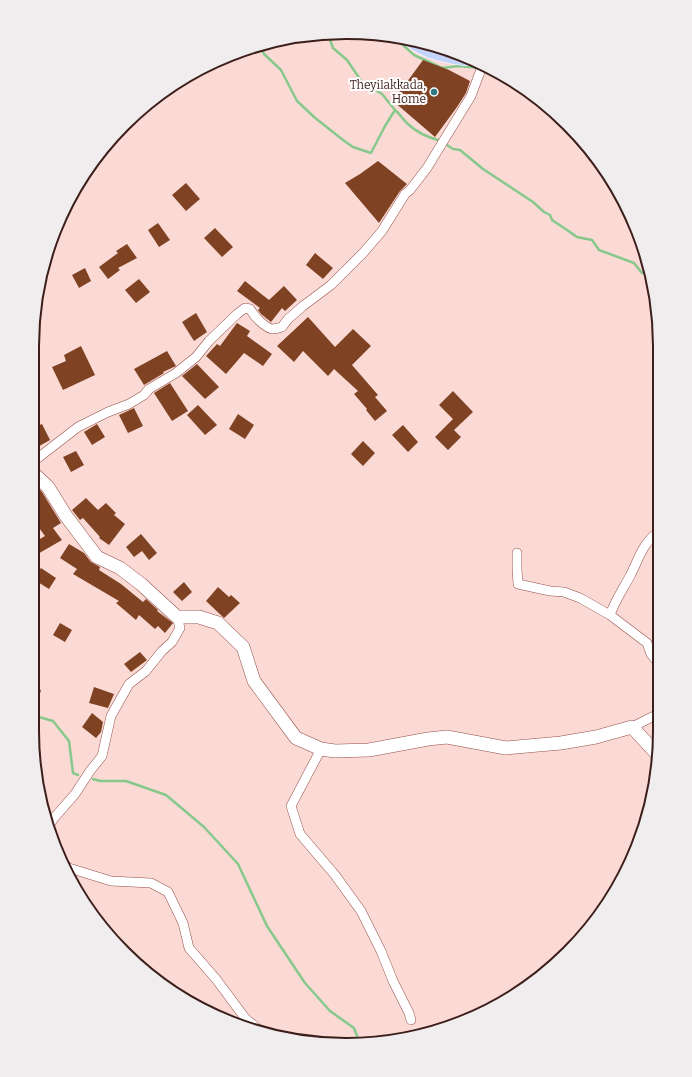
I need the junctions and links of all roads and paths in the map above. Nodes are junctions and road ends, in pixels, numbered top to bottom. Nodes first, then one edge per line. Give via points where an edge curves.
1 (480, 70) edge
2 (39, 457) edge
3 (39, 479) edge
4 (653, 536) edge
5 (517, 553) dead end
6 (610, 615) junction
7 (177, 617) junction
8 (653, 657) edge
9 (653, 716) edge
10 (632, 727) junction
11 (321, 749) junction
12 (652, 749) edge
13 (52, 821) edge
14 (72, 869) edge
15 (411, 1020) dead end
16 (251, 1023) edge

1 - 2 street via 470,96 427,168 405,194 376,239 331,285 303,306 282,327 272,329 245,308 209,341 196,357 176,372 129,404 78,427
3 - 7 main road via 97,558 120,568
4 - 6 street via 643,548 614,602
5 - 6 street via 518,584 564,592
6 - 8 street via 647,643
7 - 11 main road via 199,617 218,623 243,647 254,681 296,738
7 - 13 street via 180,628 172,642 146,672 129,684 111,716 102,756
9 - 10 street
10 - 11 main road via 562,743 506,748 447,737 369,750
10 - 12 main road
11 - 15 street via 291,806 295,820 300,834 361,911
14 - 16 street via 111,881 150,883 168,892 183,923 189,948

